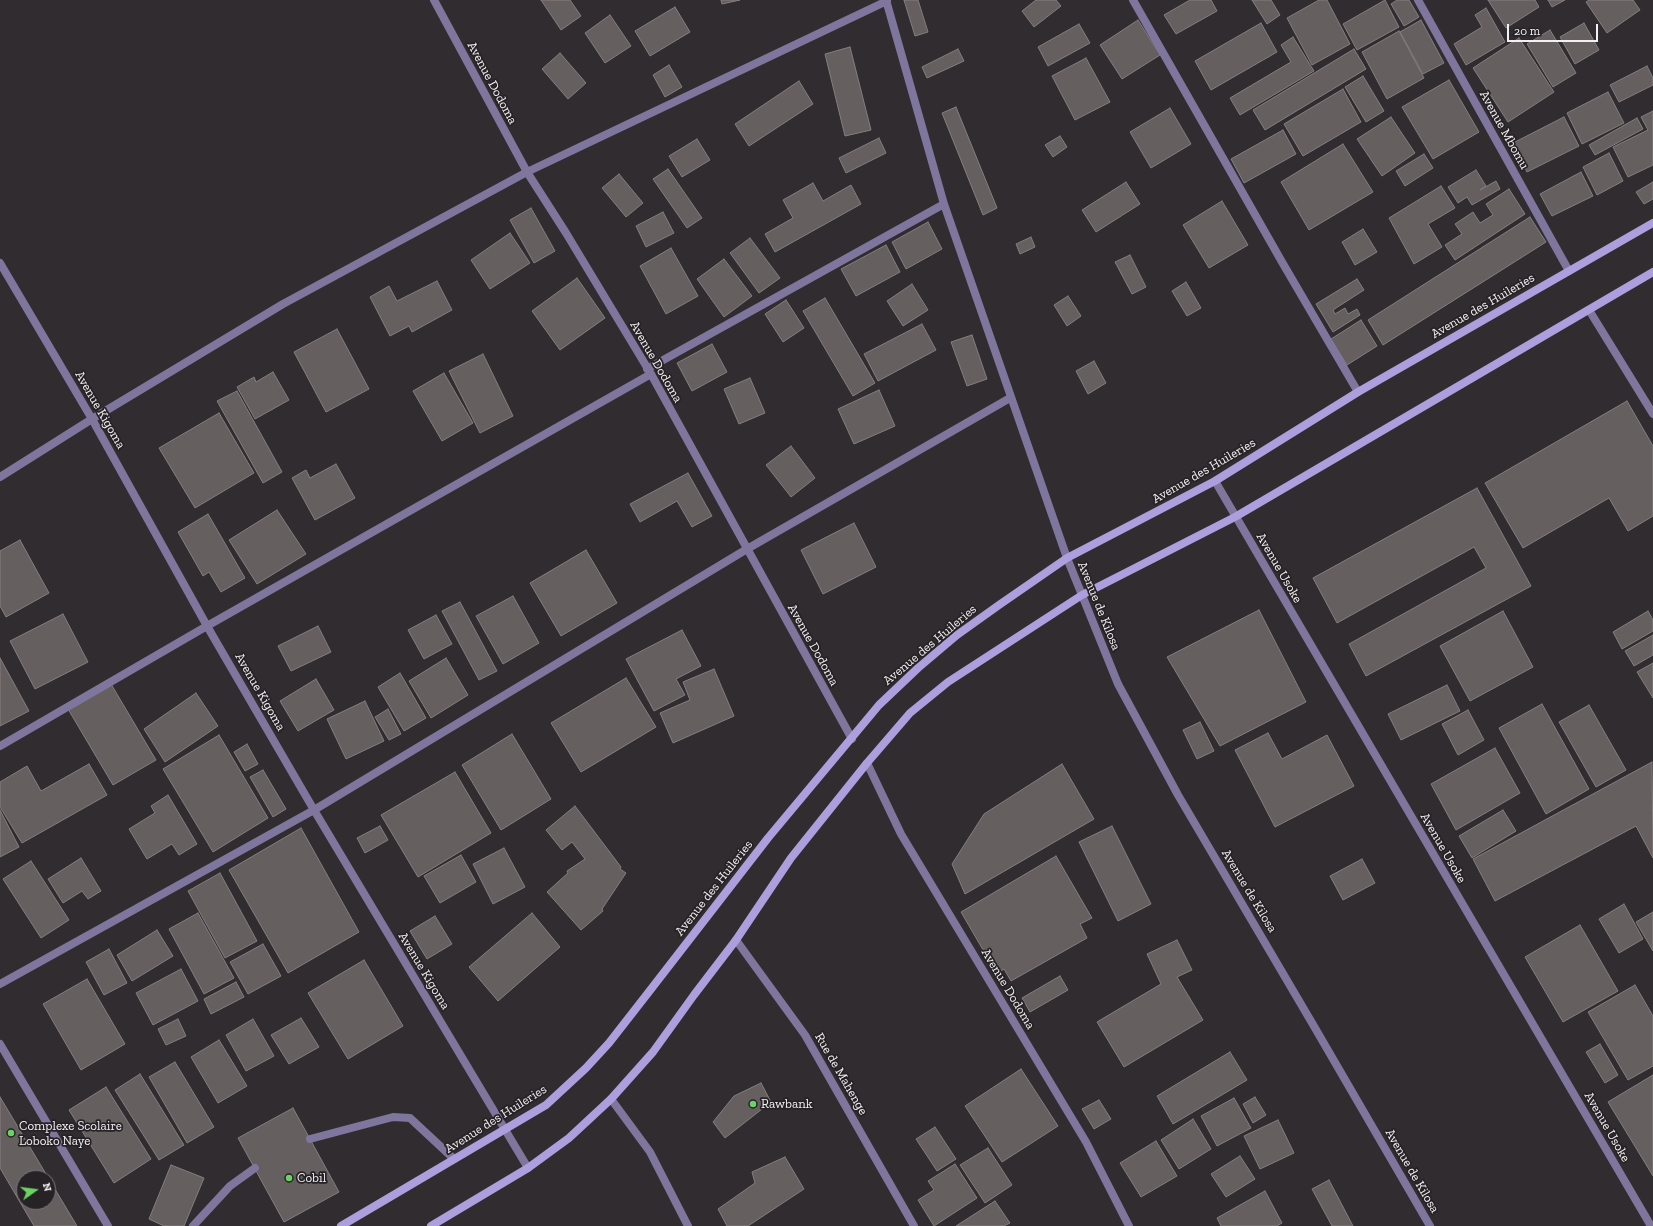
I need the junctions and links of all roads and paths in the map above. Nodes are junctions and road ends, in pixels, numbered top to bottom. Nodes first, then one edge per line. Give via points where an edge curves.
1 (434, 0) edge
2 (1133, 0) edge
3 (1418, 0) edge
4 (886, 1) edge
5 (527, 172) junction
6 (944, 204) junction
7 (1653, 223) edge
8 (0, 263) edge
9 (1569, 271) junction
10 (1653, 272) edge
11 (1589, 310) junction
12 (649, 372) junction
13 (1358, 392) junction
14 (1010, 398) junction
15 (1653, 414) edge
16 (92, 419) junction
17 (0, 477) edge
18 (1215, 481) junction
19 (1235, 517) junction
20 (747, 549) junction
21 (1067, 558) junction
22 (1082, 595) junction
23 (207, 626) junction
24 (852, 739) junction
25 (0, 746) edge
26 (867, 763) junction
27 (314, 810) junction
28 (736, 940) junction
29 (0, 984) edge
30 (0, 1044) edge
31 (611, 1100) junction
32 (505, 1129) junction
33 (310, 1139) dead end
34 (454, 1160) junction
35 (255, 1168) dead end
36 (528, 1168) junction
37 (1650, 1222) edge
38 (108, 1226) edge
39 (193, 1226) edge
40 (341, 1226) edge
41 (431, 1226) edge
42 (688, 1226) edge
43 (914, 1226) edge
44 (1129, 1226) edge
45 (1430, 1226) edge

1 - 5 street, Avenue Dodoma
2 - 13 street
3 - 9 street, Avenue Mbomu
4 - 5 street
4 - 6 street, Avenue de Kilosa
5 - 12 street, Avenue Dodoma
5 - 16 street via 283,304
6 - 12 street
6 - 14 street, Avenue de Kilosa
7 - 9 main road, Avenue des Huileries
8 - 16 street, Avenue Kigoma
9 - 13 main road, Avenue des Huileries
10 - 11 main road
11 - 15 street
11 - 19 main road
12 - 20 street, Avenue Dodoma
12 - 23 street
13 - 18 main road, Avenue des Huileries
14 - 20 street
14 - 21 street, Avenue de Kilosa
16 - 17 street
16 - 23 street, Avenue Kigoma
18 - 19 street, Avenue Usoke
18 - 21 main road, Avenue des Huileries
19 - 22 main road
19 - 37 street, Avenue Usoke
20 - 24 street, Avenue Dodoma
20 - 27 street
21 - 22 street, Avenue de Kilosa
21 - 24 main road, Avenue des Huileries via 957,635 879,705
22 - 26 main road via 948,682 910,714
22 - 45 street, Avenue de Kilosa via 1118,684 1178,795
23 - 25 street
23 - 27 street, Avenue Kigoma
24 - 32 main road, Avenue des Huileries via 768,838 609,1043 546,1104
26 - 28 main road via 791,858
26 - 44 street, Avenue Dodoma via 901,834 1086,1142
27 - 29 street
27 - 32 street, Avenue Kigoma
28 - 31 main road via 653,1052
28 - 43 street, Rue de Mahenge via 805,1035
30 - 38 street
31 - 36 main road via 569,1138
31 - 42 street via 650,1152
32 - 34 main road, Avenue des Huileries
32 - 36 street, Avenue Kigoma
33 - 34 street via 393,1117 410,1118
34 - 40 main road, Avenue des Huileries
35 - 39 street via 230,1186
36 - 41 main road

